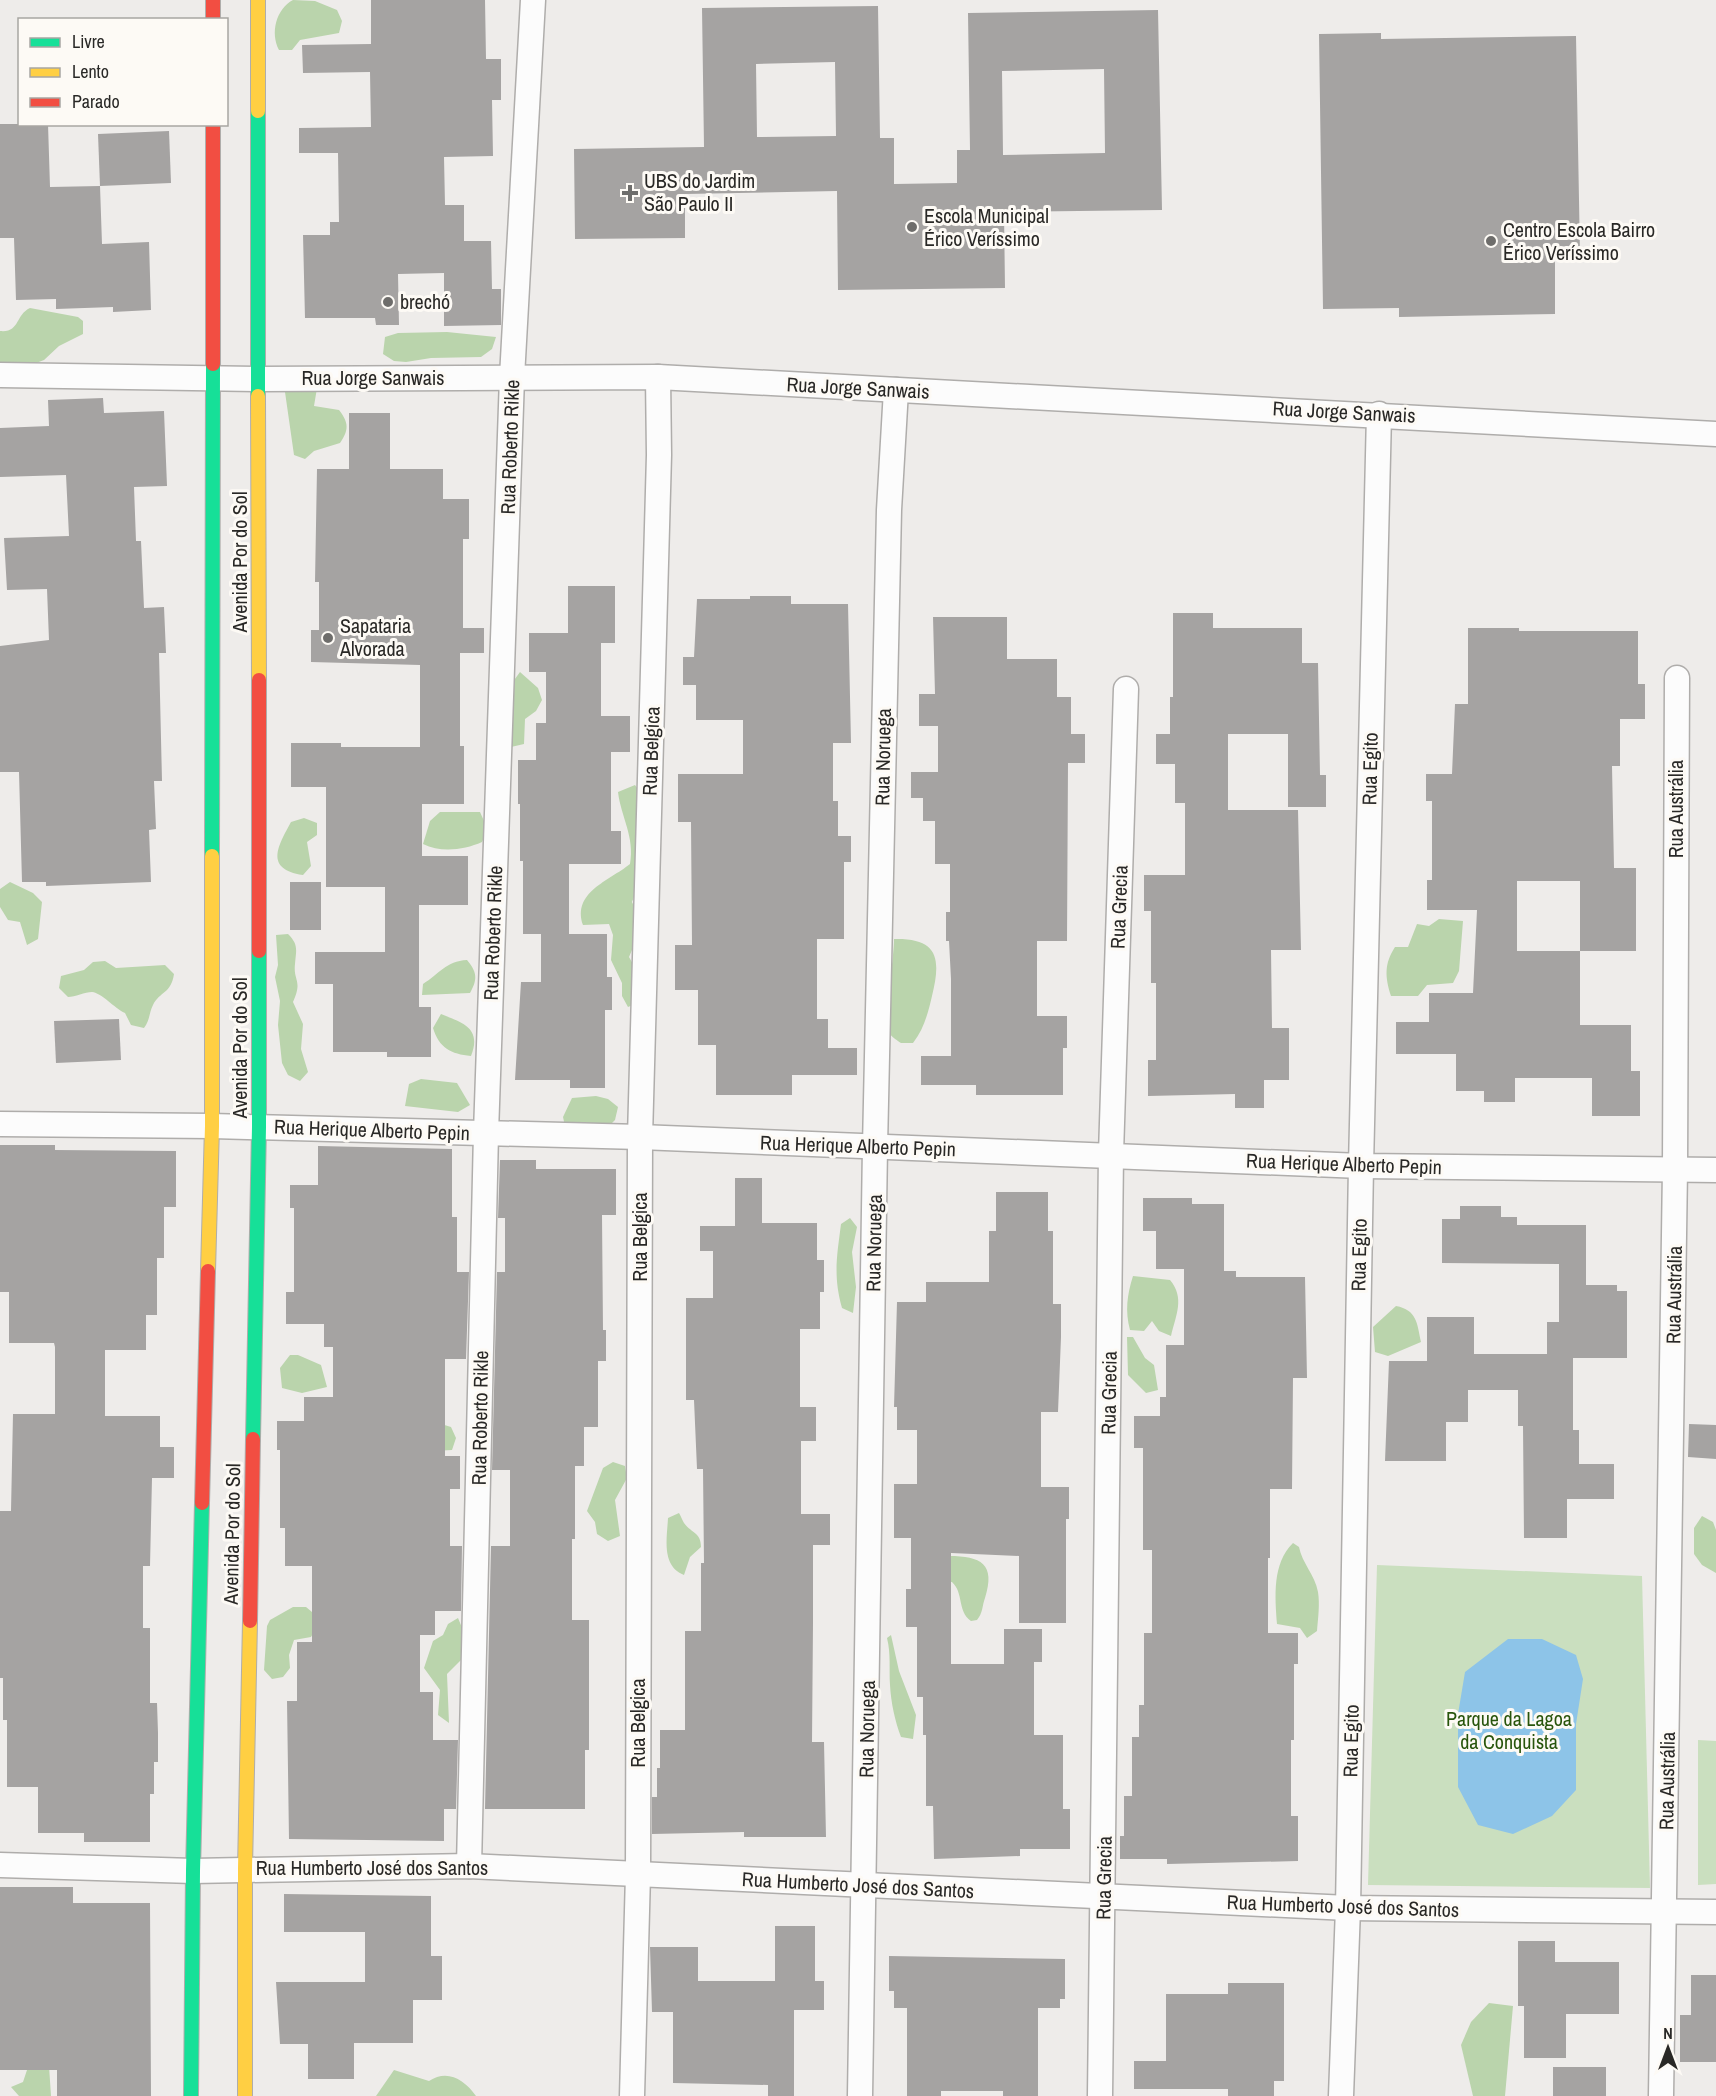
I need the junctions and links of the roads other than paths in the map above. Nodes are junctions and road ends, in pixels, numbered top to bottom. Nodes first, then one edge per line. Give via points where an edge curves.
1 (213, 0) edge
2 (258, 0) edge
3 (533, 0) edge
4 (213, 18) edge
5 (213, 126) edge
6 (0, 375) edge
7 (214, 376) junction
8 (512, 377) junction
9 (658, 377) junction
10 (260, 379) junction
11 (896, 390) junction
12 (1378, 414) junction
13 (1716, 434) edge
14 (1677, 678) dead end
15 (1126, 689) dead end
16 (0, 1124) edge
17 (212, 1126) junction
18 (259, 1127) junction
19 (486, 1133) junction
20 (640, 1137) junction
21 (875, 1147) junction
22 (1111, 1154) junction
23 (1361, 1166) junction
24 (1675, 1169) junction
25 (1716, 1170) edge
26 (0, 1865) edge
27 (469, 1866) junction
28 (245, 1869) junction
29 (193, 1871) junction
30 (638, 1874) junction
31 (865, 1886) junction
32 (1104, 1897) junction
33 (1348, 1908) junction
34 (1716, 1912) edge
35 (1666, 1913) junction
36 (191, 2096) edge
37 (244, 2096) edge
38 (632, 2096) edge
39 (860, 2096) edge
40 (1100, 2096) edge
41 (1341, 2096) edge
42 (1661, 2096) edge

1 - 4 street
2 - 10 street, Avenida Por do Sol
3 - 8 street, Rua Roberto Rikle
5 - 7 street, Avenida Por do Sol
6 - 7 street, Rua Jorge Sanwais
7 - 10 street, Rua Jorge Sanwais
7 - 17 street, Avenida Por do Sol
8 - 9 street, Rua Jorge Sanwais
8 - 10 street, Rua Jorge Sanwais
8 - 19 street, Rua Roberto Rikle
9 - 11 street, Rua Jorge Sanwais
9 - 20 street, Rua Belgica
10 - 18 street, Avenida Por do Sol
11 - 12 street, Rua Jorge Sanwais
11 - 21 street, Rua Noruega via 889,510
12 - 13 street, Rua Jorge Sanwais
12 - 23 street, Rua Egito
14 - 24 street, Rua Austrália
15 - 22 street, Rua Grecia
16 - 17 street, Rua Herique Alberto Pepin
17 - 18 street, Rua Herique Alberto Pepin
17 - 29 street, Avenida Por do Sol
18 - 19 street, Rua Herique Alberto Pepin
18 - 28 street, Avenida Por do Sol
19 - 20 street, Rua Herique Alberto Pepin
19 - 27 street, Rua Roberto Rikle
20 - 21 street, Rua Herique Alberto Pepin
20 - 30 street, Rua Belgica
21 - 22 street, Rua Herique Alberto Pepin
21 - 31 street, Rua Noruega
22 - 23 street, Rua Herique Alberto Pepin
22 - 32 street, Rua Grecia
23 - 24 street, Rua Herique Alberto Pepin
23 - 33 street, Rua Egito
24 - 25 street, Rua Herique Alberto Pepin
24 - 35 street, Rua Austrália
26 - 29 street, Rua Humberto José dos Santos
27 - 28 street, Rua Humberto José dos Santos
27 - 30 street, Rua Humberto José dos Santos
28 - 29 street, Rua Humberto José dos Santos
28 - 37 street, Avenida Por do Sol
29 - 36 street, Avenida Por do Sol
30 - 31 street, Rua Humberto José dos Santos
30 - 38 street, Rua Belgica
31 - 32 street, Rua Humberto José dos Santos
31 - 39 street, Rua Noruega
32 - 33 street, Rua Humberto José dos Santos
32 - 40 street, Rua Grecia
33 - 35 street, Rua Humberto José dos Santos
33 - 41 street, Rua Egito
34 - 35 street, Rua Humberto José dos Santos
35 - 42 street, Rua Austrália

